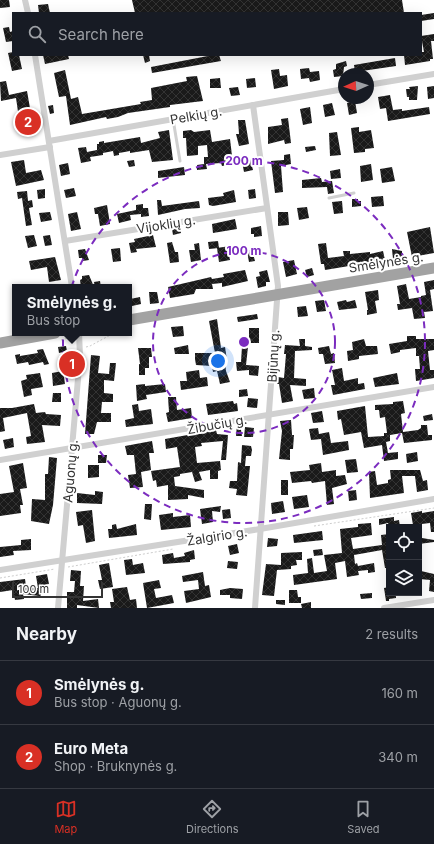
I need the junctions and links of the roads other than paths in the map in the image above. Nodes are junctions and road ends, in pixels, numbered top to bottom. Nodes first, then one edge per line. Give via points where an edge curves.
1 (25, 0) edge
2 (28, 12) edge
3 (34, 56) edge
4 (434, 74) edge
5 (374, 84) edge
6 (338, 91) edge
7 (253, 105) junction
8 (173, 119) junction
9 (49, 144) junction
10 (0, 155) edge
11 (180, 161) dead end
12 (354, 193) dead end
13 (329, 198) dead end
14 (267, 208) junction
15 (65, 241) junction
16 (434, 268) edge
17 (72, 284) edge
18 (277, 294) junction
19 (132, 319) edge
20 (79, 336) edge
21 (54, 337) edge
22 (0, 342) edge
23 (434, 387) edge
24 (269, 415) junction
25 (72, 448) junction
26 (0, 460) edge
27 (434, 499) edge
28 (260, 529) junction
29 (63, 560) junction
30 (0, 570) edge
31 (434, 600) edge
32 (58, 608) edge
33 (255, 608) edge
34 (384, 608) edge

1 - 2 street
3 - 9 street
4 - 5 street
6 - 7 street, Pelkių g.
7 - 8 street, Pelkių g.
7 - 14 street, Bijūnų g.
8 - 9 street, Pelkių g.
8 - 11 lane
9 - 10 street, Pelkių g.
9 - 15 street
12 - 13 lane
14 - 15 street, Vijoklių g.
14 - 18 street, Bijūnų g.
15 - 17 street
16 - 18 highway, Smėlynės g.
18 - 19 highway, Smėlynės g.
18 - 24 street, Bijūnų g.
20 - 25 street, Aguonų g.
21 - 22 highway
23 - 24 street, Žibučių g.
24 - 25 street, Žibučių g.
24 - 28 street, Bijūnų g.
25 - 26 street, Žibučių g.
25 - 29 street, Aguonų g.
27 - 28 street, Žalgirio g.
28 - 29 street, Žalgirio g.
28 - 33 street, Bijūnų g.
29 - 30 street, Žalgirio g.
29 - 32 street, Aguonų g.
31 - 34 street

